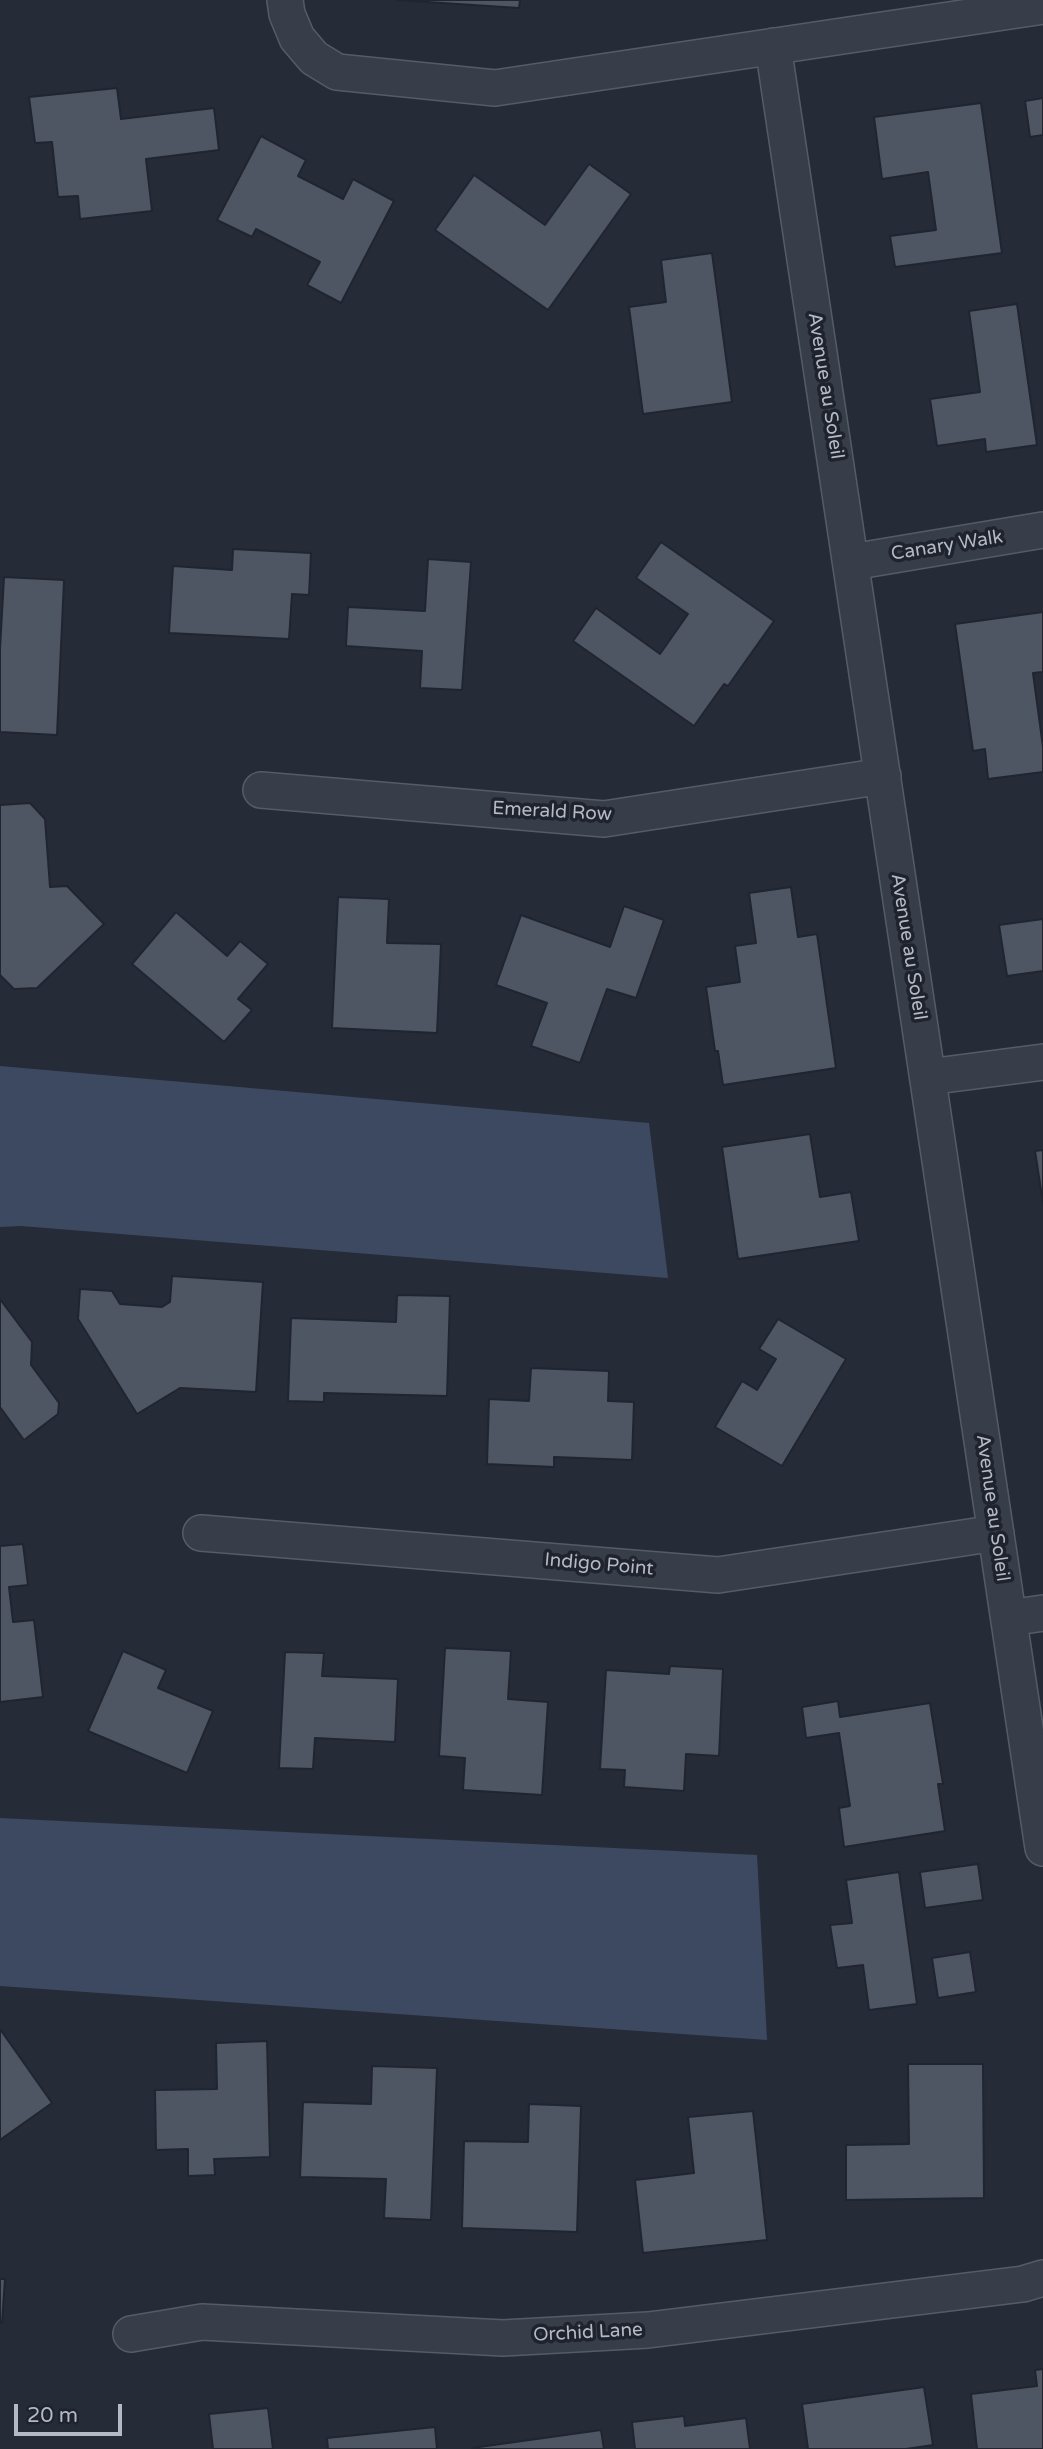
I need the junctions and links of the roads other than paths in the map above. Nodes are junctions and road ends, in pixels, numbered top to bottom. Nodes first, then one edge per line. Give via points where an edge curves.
1 (285, 0) edge
2 (1043, 6) edge
3 (774, 46) junction
4 (1043, 530) edge
5 (852, 562) junction
6 (883, 776) junction
7 (261, 790) dead end
8 (1043, 1062) edge
9 (928, 1076) junction
10 (201, 1533) dead end
11 (996, 1533) junction
12 (1043, 1613) edge
13 (1009, 1618) junction
14 (1043, 1848) edge
15 (1043, 2278) edge
16 (131, 2334) dead end

1 - 3 street via 297,38 314,58 337,72 495,88
2 - 3 street
3 - 5 street, Avenue au Soleil
4 - 5 street, Canary Walk
5 - 6 street, Avenue au Soleil
6 - 7 street, Emerald Row via 604,818
6 - 9 street, Avenue au Soleil
8 - 9 street
9 - 11 street, Avenue au Soleil
10 - 11 street, Indigo Point via 718,1575
11 - 13 street, Avenue au Soleil
12 - 13 street
13 - 14 street, Avenue au Soleil
15 - 16 street, Orchid Lane via 648,2330 503,2338 202,2322

